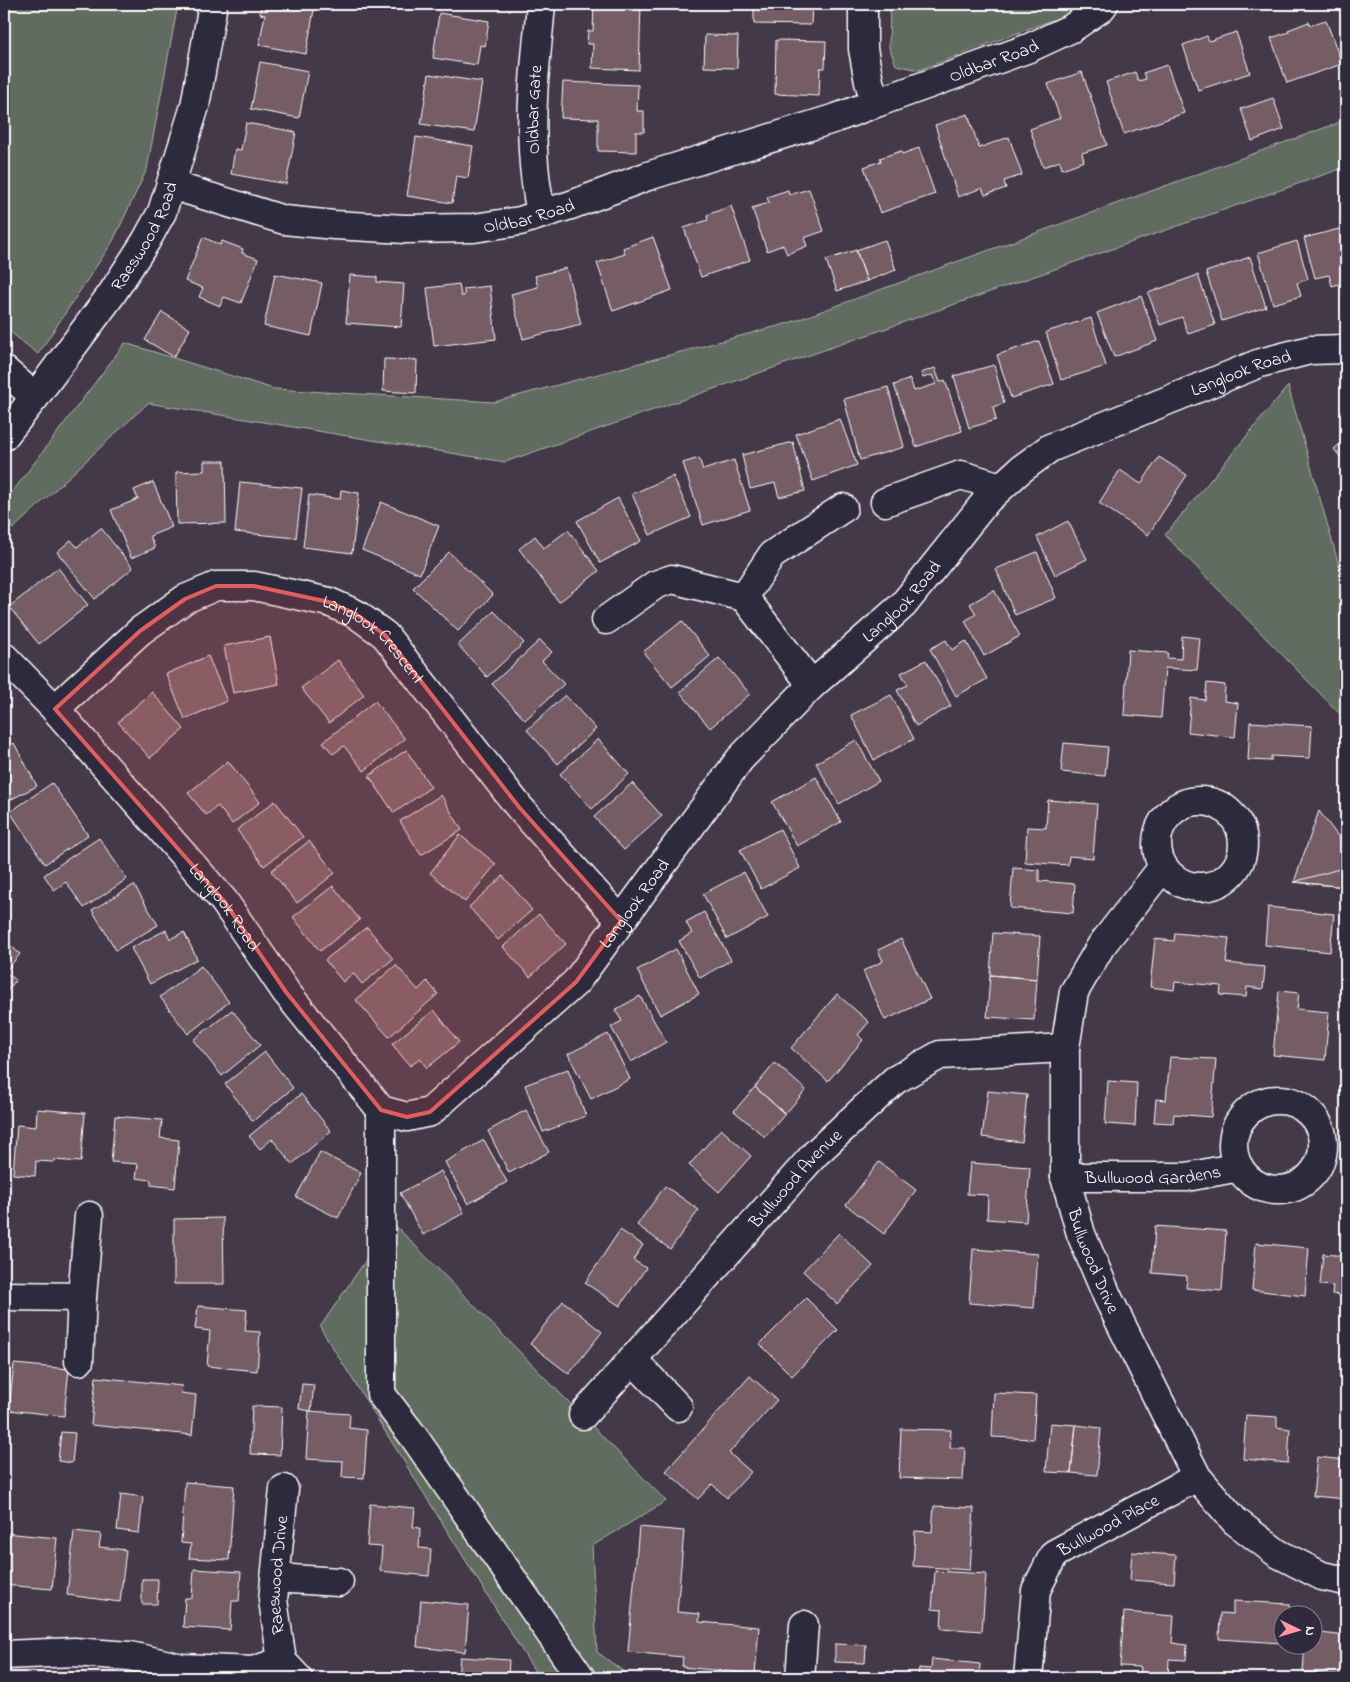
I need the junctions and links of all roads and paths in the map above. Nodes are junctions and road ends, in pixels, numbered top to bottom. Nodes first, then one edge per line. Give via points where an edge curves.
1 (213, 4) edge
2 (541, 4) edge
3 (863, 4) edge
4 (1104, 4) edge
5 (876, 103) junction
6 (171, 185) junction
7 (541, 214) junction
8 (1346, 349) edge
9 (4, 370) edge
10 (35, 397) junction
11 (4, 436) edge
12 (1001, 487) junction
13 (885, 502) dead end
14 (843, 508) dead end
15 (744, 597) junction
16 (606, 620) dead end
17 (4, 657) edge
18 (812, 685) junction
19 (55, 709) junction
20 (1162, 867) dead end
21 (621, 921) junction
22 (1065, 1048) junction
23 (381, 1110) junction
24 (1238, 1167) dead end
25 (1065, 1177) junction
26 (89, 1216) dead end
27 (4, 1296) edge
28 (82, 1297) junction
29 (632, 1359) junction
30 (79, 1361) dead end
31 (678, 1407) dead end
32 (583, 1415) dead end
33 (1197, 1477) junction
34 (284, 1489) dead end
35 (276, 1578) junction
36 (1346, 1581) edge
37 (339, 1582) dead end
38 (804, 1625) dead end
39 (4, 1655) edge
40 (290, 1670) edge
41 (581, 1678) edge
42 (800, 1678) edge
43 (1028, 1678) edge

1 - 6 street, Raeswood Road via 195,106
2 - 7 street, Oldbar Gate via 533,98 535,181
3 - 5 street via 862,49
4 - 5 street, Oldbar Road via 1072,28 1028,48
5 - 7 street, Oldbar Road
6 - 7 street, Oldbar Road via 284,220 334,225 474,228 520,221
6 - 10 street, Raeswood Road via 162,212 111,295
8 - 12 street, Langlook Road via 1310,350 1251,367 1050,448
9 - 10 street
10 - 11 street, Raeswood Road
12 - 13 street via 961,475
12 - 18 street, Langlook Road via 903,605
14 - 15 street via 772,555
15 - 16 street via 672,579 655,585
15 - 18 street
17 - 19 street, Langlook Road
18 - 21 street, Langlook Road via 740,759
19 - 21 street, Langlook Crescent via 140,631 185,599 216,586 254,586 329,602 356,614 385,634 519,807
19 - 23 street, Langlook Road via 224,901 286,992
20 - 22 street, Bullwood Drive via 1101,946 1074,992
21 - 23 street, Langlook Road via 576,982 430,1112 407,1117
22 - 25 street, Bullwood Drive
22 - 29 street, Bullwood Avenue via 940,1055 894,1080 815,1154
23 - 41 street via 380,1394 414,1436
24 - 25 street, Bullwood Gardens via 1187,1177
25 - 33 street, Bullwood Drive via 1081,1234 1108,1298
26 - 28 street
27 - 28 street
28 - 30 street
29 - 31 street
29 - 32 street, Bullwood Avenue
33 - 36 street, Bullwood Drive via 1235,1520 1277,1553 1322,1576
33 - 43 street, Bullwood Place via 1054,1554 1036,1590
34 - 35 street, Raeswood Drive
35 - 37 street
35 - 40 street, Raeswood Drive via 273,1600
38 - 42 street
39 - 40 street, Raeswood Drive via 74,1652 130,1656 182,1668

